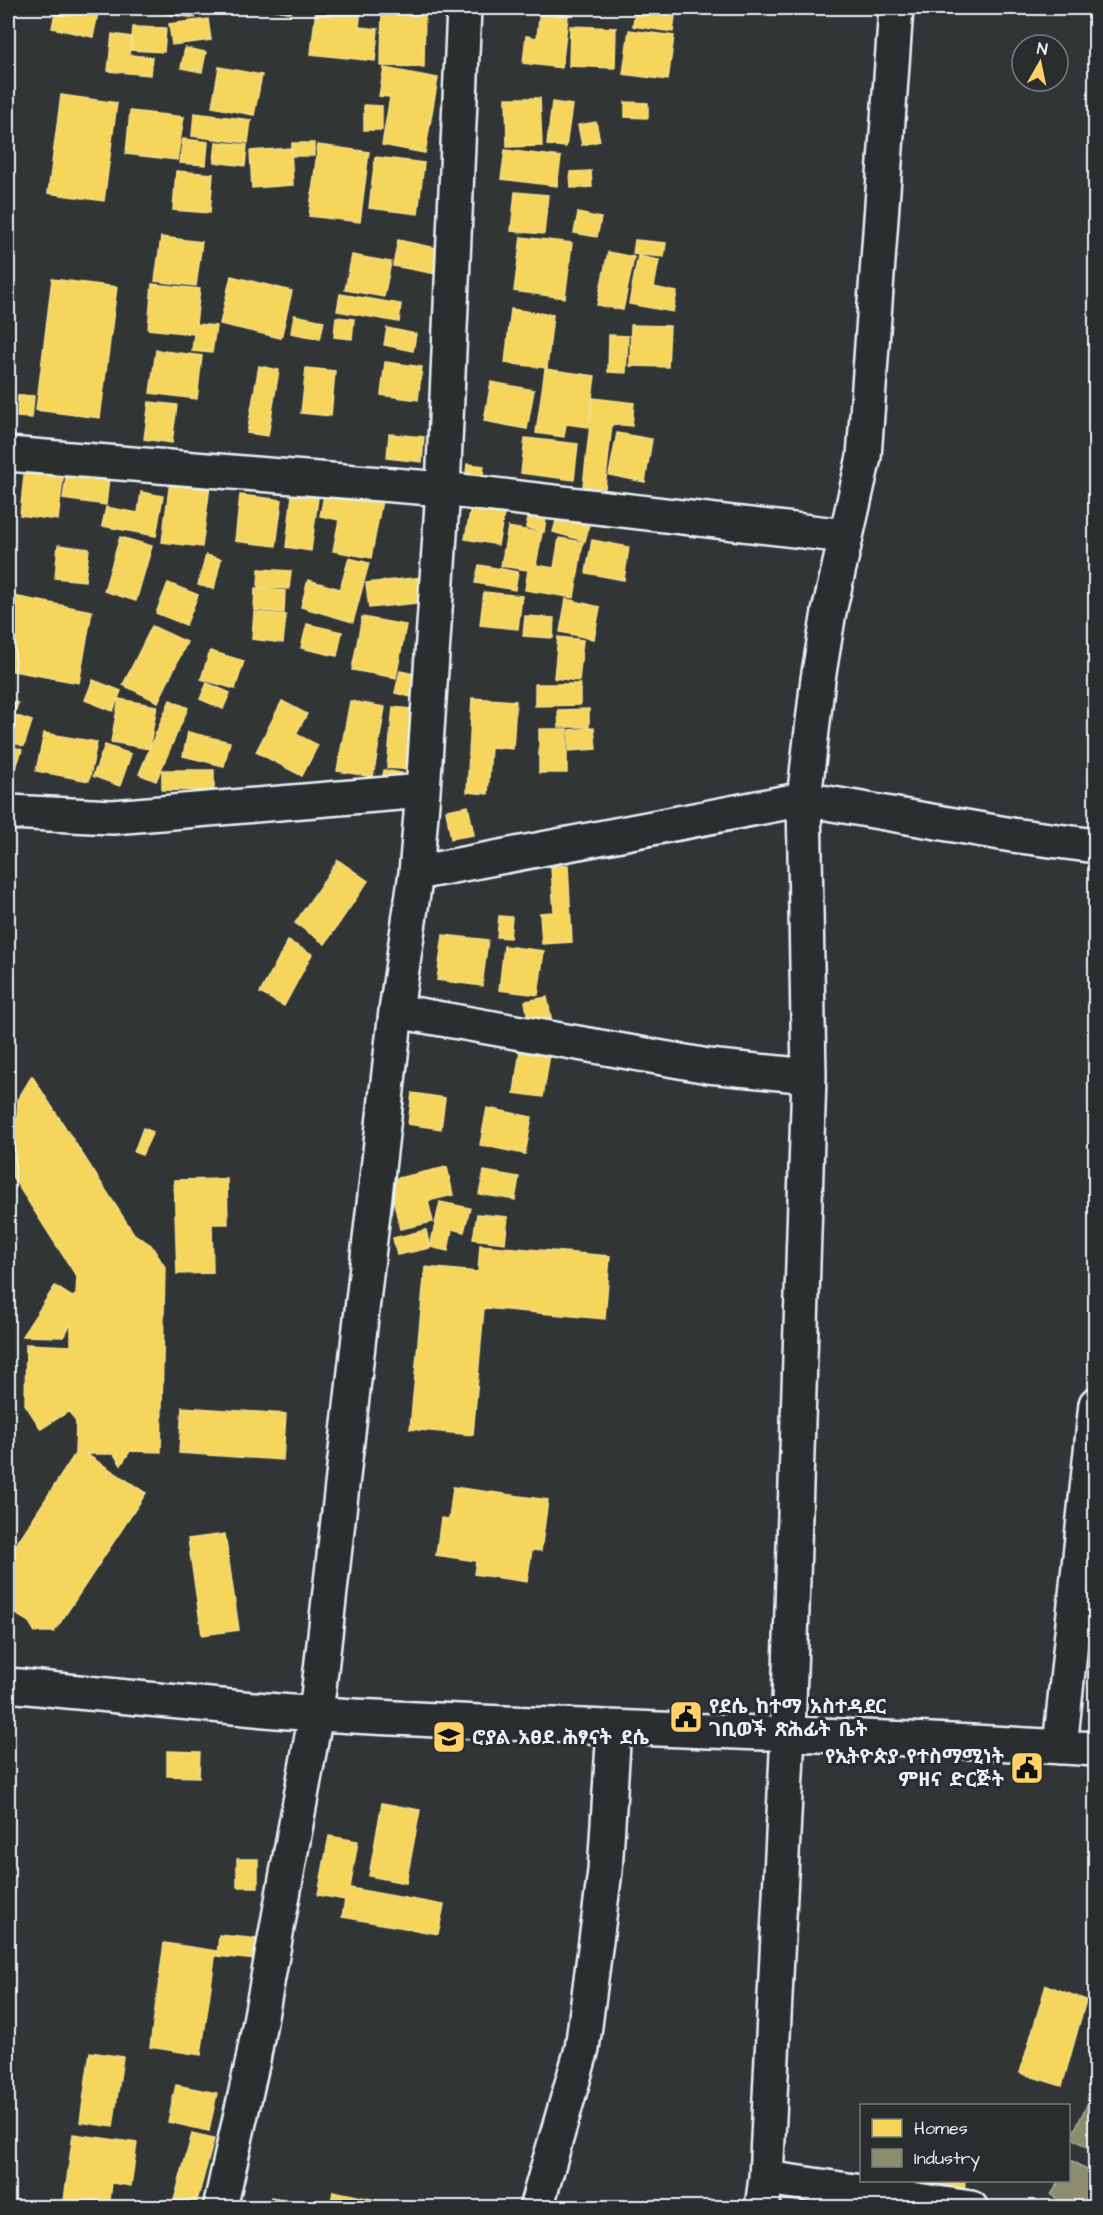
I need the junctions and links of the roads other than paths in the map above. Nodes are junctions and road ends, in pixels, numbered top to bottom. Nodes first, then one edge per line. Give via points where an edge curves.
1 (464, 8) edge
2 (896, 8) edge
3 (8, 454) edge
4 (443, 489) junction
5 (845, 536) junction
6 (423, 791) junction
7 (804, 799) junction
8 (8, 812) edge
9 (1095, 846) edge
10 (416, 873) junction
11 (396, 1011) junction
12 (809, 1076) junction
13 (1095, 1404) edge
14 (8, 1685) edge
15 (316, 1714) junction
16 (614, 1728) junction
17 (788, 1734) junction
18 (1060, 1747) junction
19 (1095, 1749) edge
20 (764, 2193) edge
21 (220, 2208) edge
22 (536, 2208) edge
23 (971, 2208) edge

1 - 4 street
2 - 5 street via 864,457
3 - 4 street
4 - 5 street
4 - 6 street
5 - 7 street via 820,668
6 - 8 street via 112,818
6 - 10 street
7 - 9 street
7 - 10 street
7 - 12 street
10 - 11 street
11 - 12 street via 708,1066
11 - 15 street
12 - 17 street
13 - 18 street
14 - 15 street
15 - 16 street
15 - 21 street via 253,2060
16 - 17 street
16 - 22 street via 605,1870 582,2049
17 - 18 street
17 - 20 street
18 - 19 street
20 - 23 street

